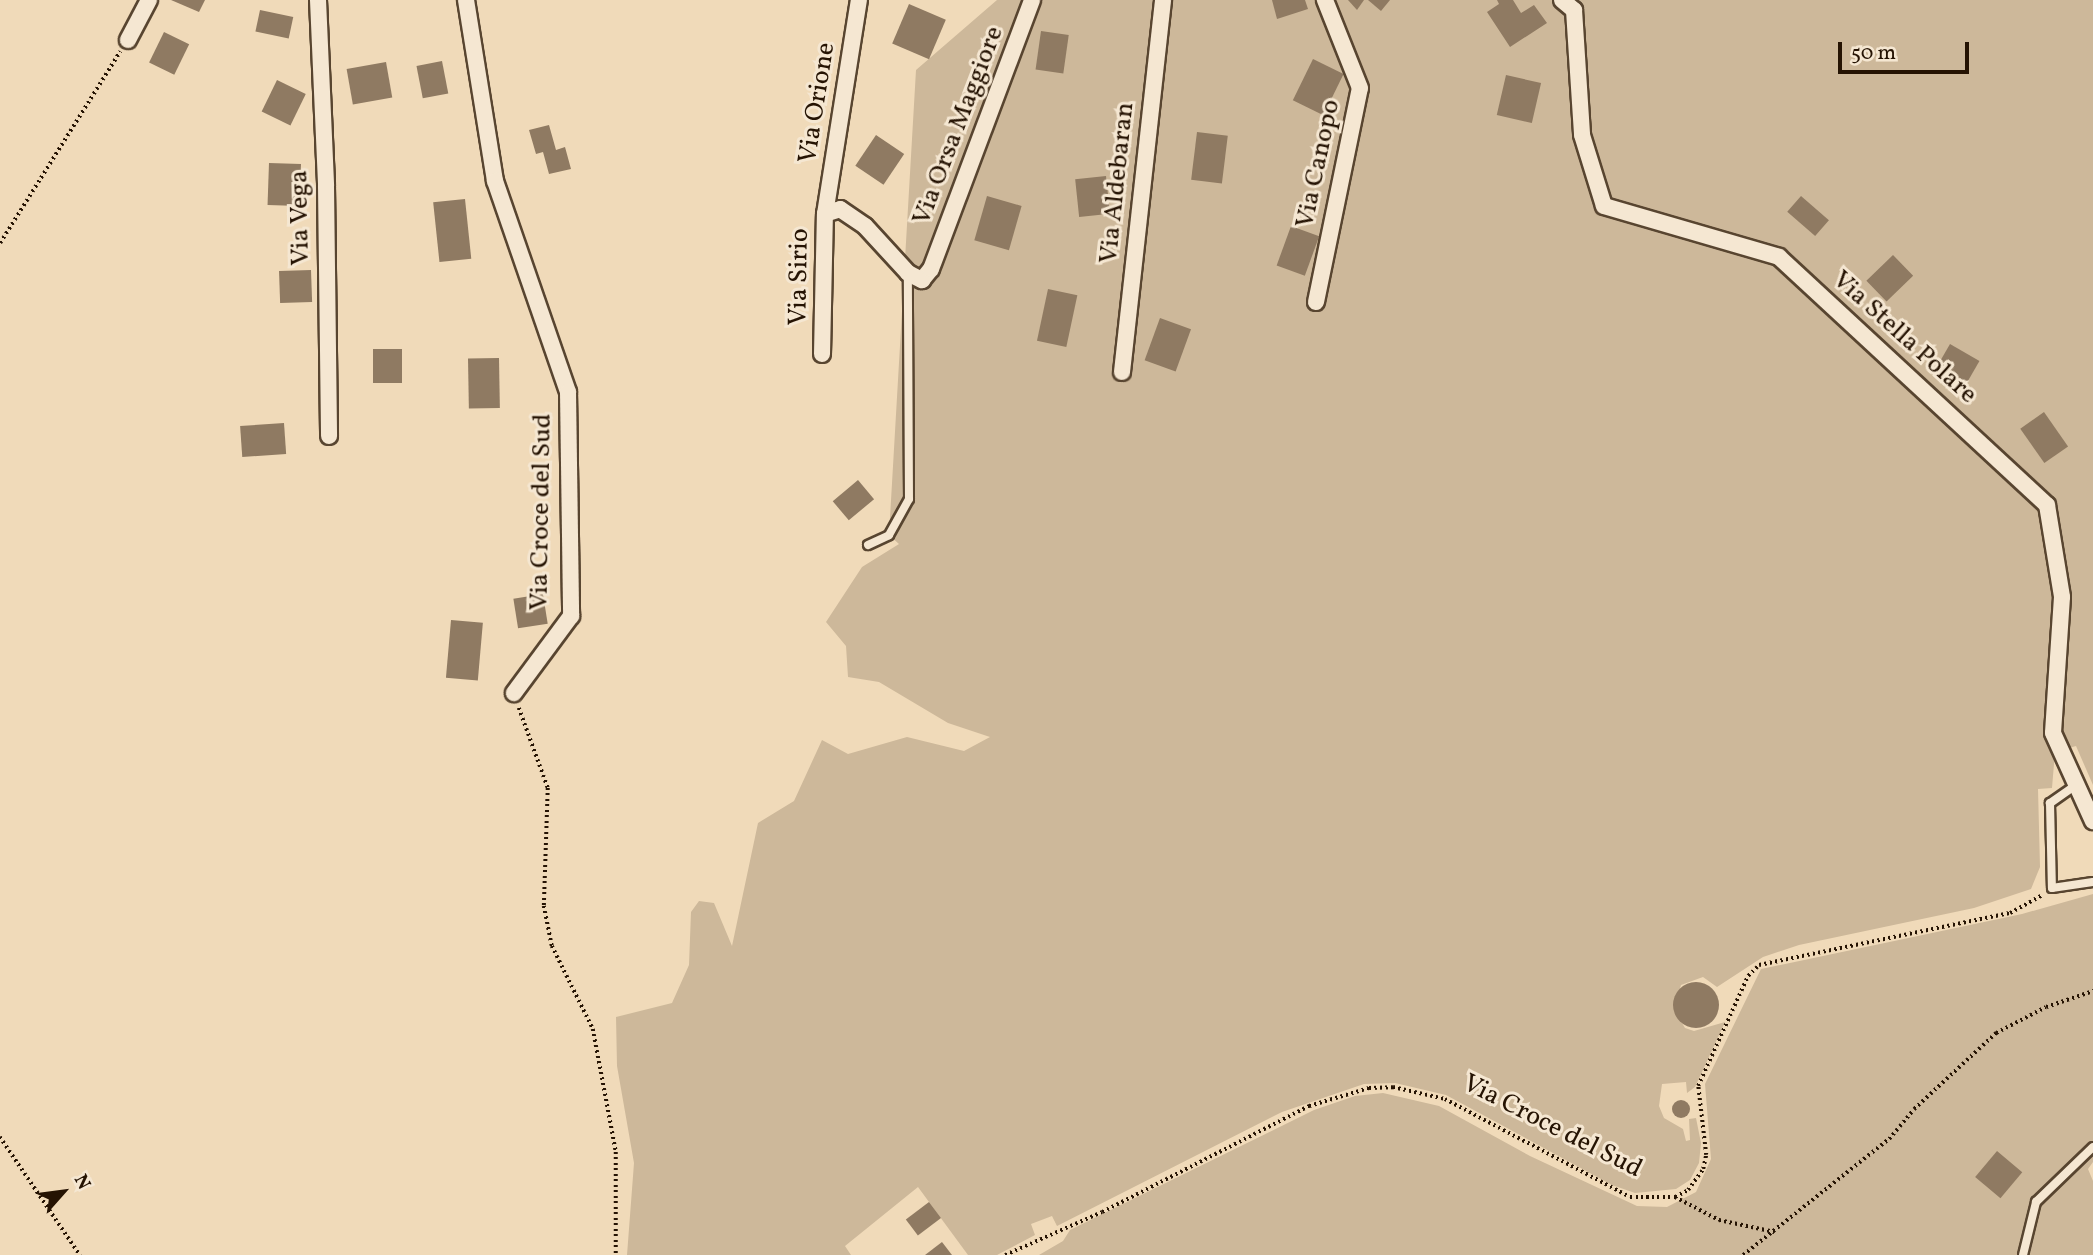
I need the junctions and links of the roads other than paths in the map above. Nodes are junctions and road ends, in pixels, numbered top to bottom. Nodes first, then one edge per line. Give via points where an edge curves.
1 (149, 0) edge
2 (318, 0) edge
3 (466, 0) edge
4 (859, 0) edge
5 (1032, 0) edge
6 (1163, 0) edge
7 (1325, 0) edge
8 (1562, 0) edge
9 (128, 40) road end
10 (825, 214) junction
11 (908, 273) junction
12 (1316, 302) dead end
13 (822, 354) dead end
14 (1122, 372) dead end
15 (329, 436) dead end
16 (868, 544) dead end
17 (514, 693) road end
18 (2076, 785) junction
19 (2093, 821) edge
20 (2093, 882) edge
21 (2093, 1147) edge
22 (2023, 1255) edge

1 - 9 street
2 - 15 street, Via Vega
3 - 17 street, Via Croce del Sud via 495,181 568,392 571,616
4 - 10 street, Via Orione
5 - 11 street, Via Orsa Maggiore via 931,269 922,280
6 - 14 street, Via Aldebaran
7 - 12 street, Via Canopo via 1360,88
8 - 18 street, Via Stella Polare via 1574,10 1581,135 1604,206 1779,257 2047,505 2062,597 2053,733
10 - 11 street, Via Sirio via 840,209 865,226
10 - 13 street, Via Sirio
11 - 16 lane via 909,499 889,535
18 - 19 street, Via Stella Polare
18 - 20 lane via 2050,803 2052,888
21 - 22 lane via 2036,1202

